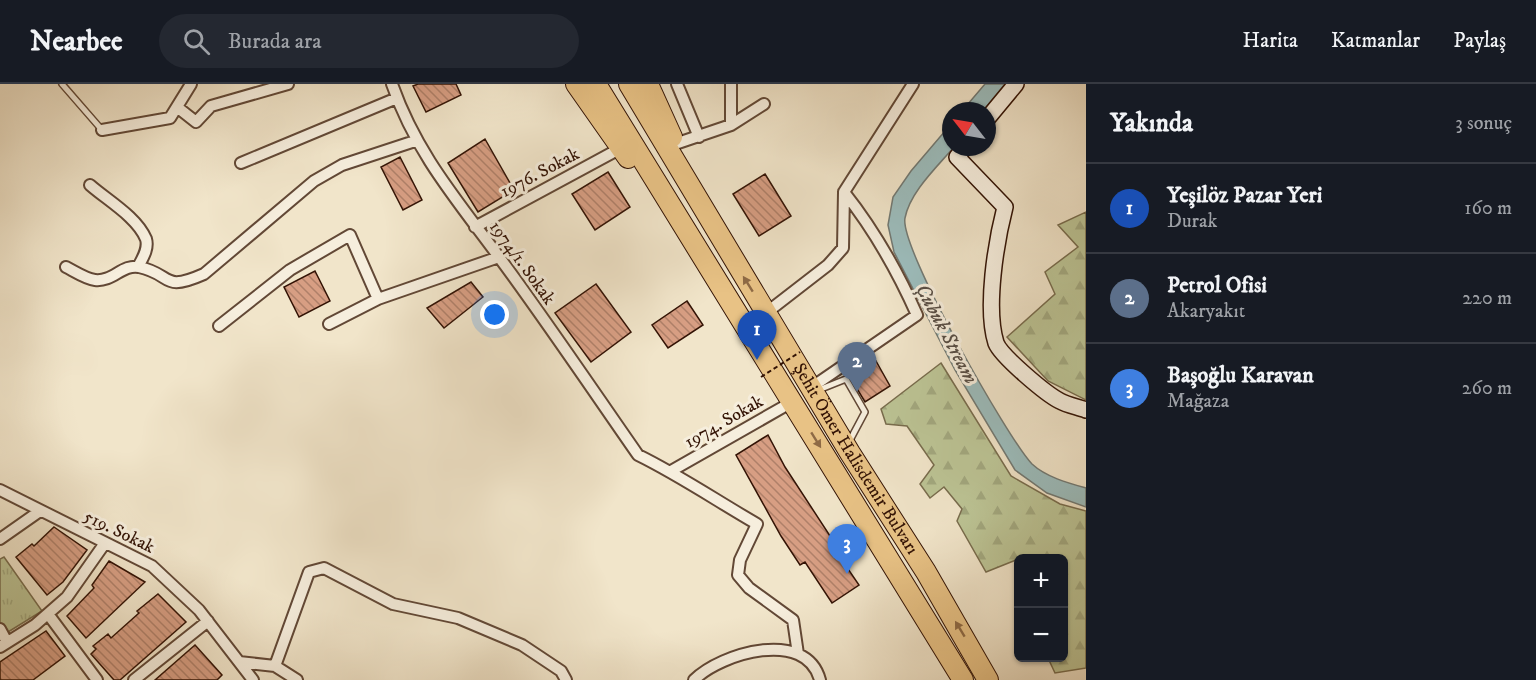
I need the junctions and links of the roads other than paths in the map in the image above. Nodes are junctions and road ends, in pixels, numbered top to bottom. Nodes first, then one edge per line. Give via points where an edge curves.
1 (62, 84) edge
2 (191, 84) edge
3 (288, 84) edge
4 (392, 84) edge
5 (576, 84) edge
6 (596, 84) edge
7 (628, 84) edge
8 (648, 84) edge
9 (677, 84) edge
10 (731, 84) edge
11 (913, 84) edge
12 (1016, 84) edge
13 (397, 98) junction
14 (764, 104) dead end
15 (177, 107) junction
16 (996, 109) edge
17 (731, 124) junction
18 (102, 130) joint
19 (699, 137) junction
20 (415, 141) junction
21 (675, 144) junction
22 (621, 148) junction
23 (958, 156) edge
24 (241, 163) dead end
25 (90, 185) dead end
26 (844, 192) junction
27 (698, 201) junction
28 (475, 226) junction
29 (685, 229) junction
30 (499, 257) junction
31 (66, 267) dead end
32 (138, 267) junction
33 (378, 299) junction
34 (766, 313) junction
35 (329, 324) dead end
36 (219, 326) dead end
37 (813, 389) junction
38 (792, 402) junction
39 (1086, 410) edge
40 (846, 447) junction
41 (671, 471) junction
42 (0, 490) edge
43 (40, 511) junction
44 (0, 539) edge
45 (105, 543) junction
46 (48, 614) junction
47 (208, 621) junction
48 (0, 629) edge
49 (4, 644) edge
50 (798, 654) junction
51 (239, 662) junction
52 (275, 666) junction
53 (97, 680) edge
54 (134, 680) edge
55 (253, 680) edge
56 (297, 680) edge
57 (566, 680) edge
58 (694, 680) edge
59 (820, 680) edge
60 (963, 680) edge
61 (988, 680) edge

1 - 18 lane
2 - 15 street
3 - 15 street via 211,106 196,122
4 - 13 street, 1974/1. Sokak
5 - 22 highway, Şehit Ömer Halisdemir Bulvarı
6 - 29 highway, Şehit Ömer Halisdemir Bulvarı
7 - 27 highway, Şehit Ömer Halisdemir Bulvarı
8 - 21 highway
9 - 19 street
10 - 17 street
11 - 26 street
12 - 16 street
13 - 20 street, 1974/1. Sokak
13 - 24 street
14 - 17 street
15 - 18 street via 170,118
17 - 19 street
19 - 21 street
20 - 28 street, 1974/1. Sokak
20 - 32 street via 342,165 314,181 204,274 171,283
21 - 27 highway
22 - 28 street, 1976. Sokak
22 - 29 highway, Şehit Ömer Halisdemir Bulvarı
23 - 39 street via 1005,207 994,271 992,320 997,345 1028,378 1060,402
25 - 32 street via 132,220 146,240
26 - 34 street via 843,248 828,265
26 - 37 street via 871,225 896,267 917,315
34 -> 27 highway, Şehit Ömer Halisdemir Bulvarı
28 - 30 street, 1974/1. Sokak
29 - 38 highway, Şehit Ömer Halisdemir Bulvarı
30 - 33 street
30 - 41 street, 1974/1. Sokak via 638,455
31 - 32 street via 94,280 111,279 126,268
33 - 35 street
33 - 36 street via 350,235 290,270
34 - 37 highway, Şehit Ömer Halisdemir Bulvarı
37 - 40 highway, Şehit Ömer Halisdemir Bulvarı
37 - 40 lane via 846,379 865,412
38 - 41 street, 1974. Sokak
38 -> 60 highway, Şehit Ömer Halisdemir Bulvarı
61 -> 40 highway, Şehit Ömer Halisdemir Bulvarı via 926,572
41 - 50 street via 758,524 740,560 738,575 749,588 793,620
42 - 43 street, 519. Sokak
43 - 44 street
43 - 45 street, 519. Sokak
45 - 46 street via 68,597
45 - 47 street, 519. Sokak via 152,566
46 - 49 street
46 - 53 street
47 - 51 street, 519. Sokak
47 - 54 street
48 - 49 street
50 - 58 street via 773,649 735,656 722,660
50 - 59 street via 807,658
51 - 52 street
51 - 55 street, 519. Sokak
52 - 56 street
52 - 57 street via 309,572 324,568 393,604 458,618 522,645 561,670

